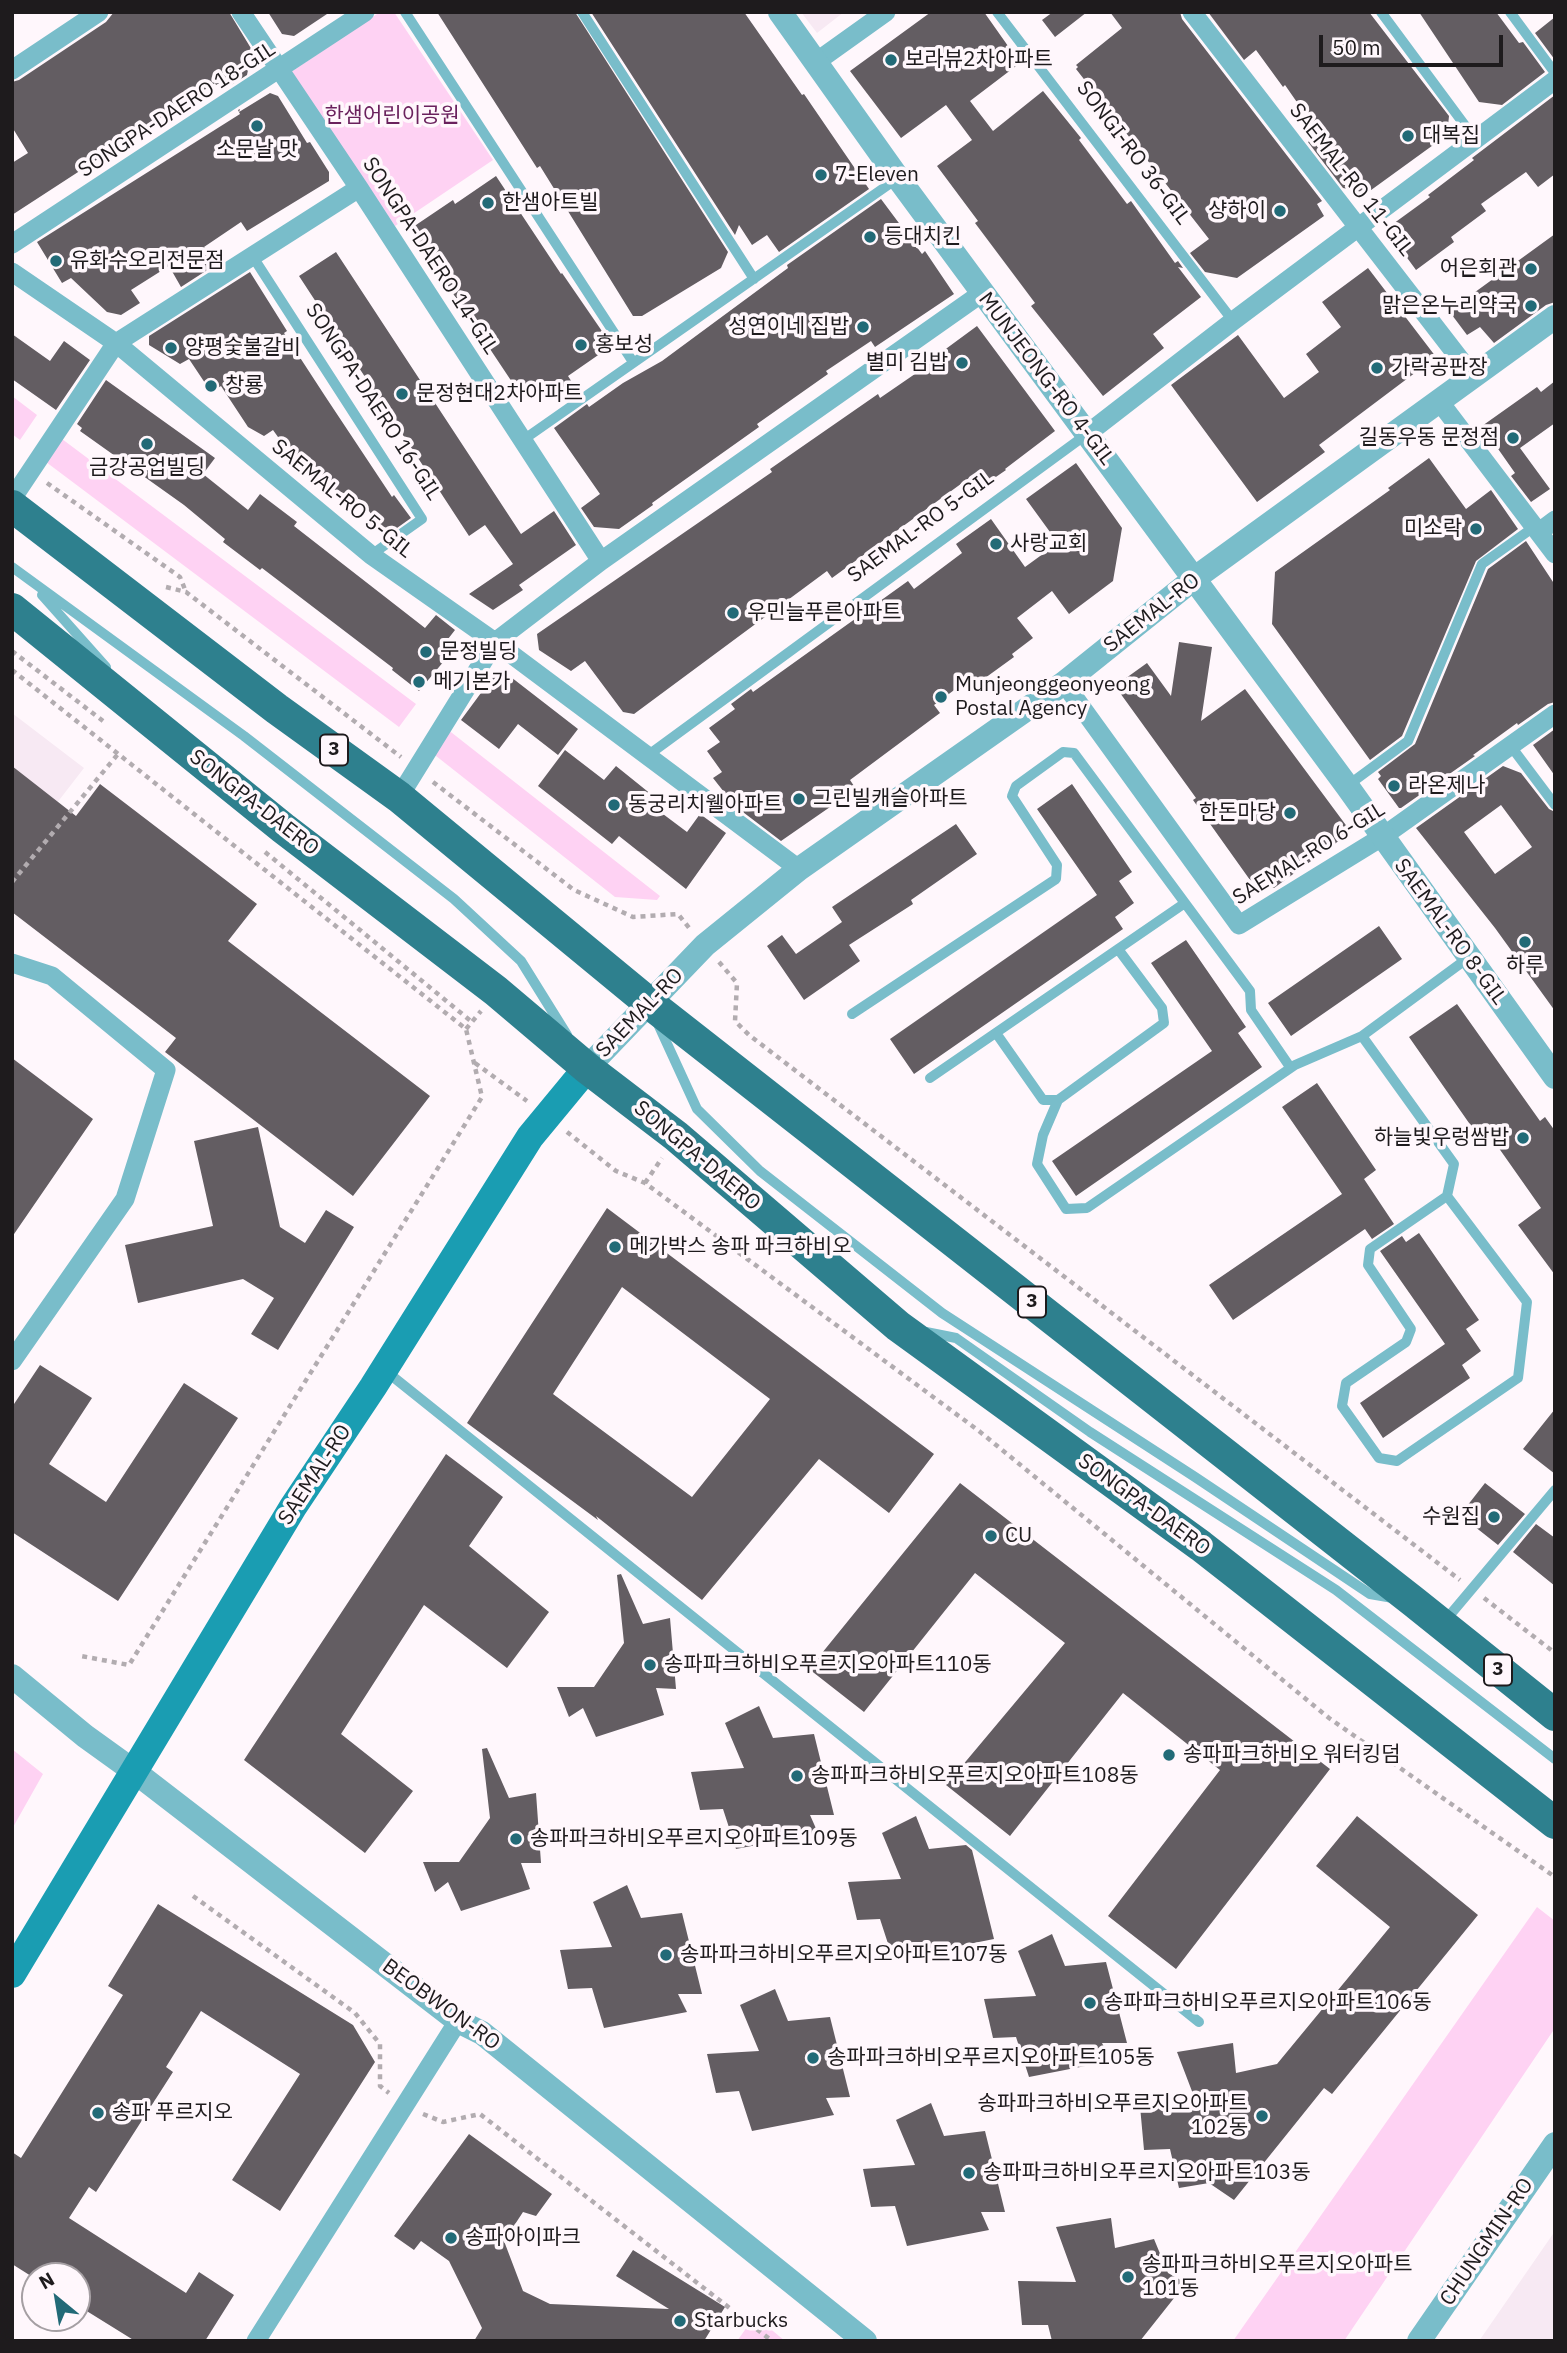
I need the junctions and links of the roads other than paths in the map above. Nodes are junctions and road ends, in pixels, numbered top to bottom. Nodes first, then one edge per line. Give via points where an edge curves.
1 (99, 12) edge
2 (241, 12) edge
3 (365, 12) edge
4 (405, 12) edge
5 (582, 12) edge
6 (780, 12) edge
7 (886, 12) edge
8 (997, 12) edge
9 (1192, 12) edge
10 (1381, 12) edge
11 (1510, 12) edge
12 (816, 62) junction
13 (12, 70) edge
14 (280, 70) junction
15 (1555, 73) edge
16 (1555, 80) edge
17 (1475, 139) junction
18 (898, 178) junction
19 (359, 188) junction
20 (1358, 227) junction
21 (12, 244) edge
22 (253, 257) junction
23 (12, 272) edge
24 (754, 279) junction
25 (982, 293) junction
26 (1555, 317) edge
27 (1233, 321) junction
28 (116, 343) junction
29 (633, 362) junction
30 (1474, 376) junction
31 (1439, 401) junction
32 (1087, 434) junction
33 (523, 440) junction
34 (12, 499) edge
35 (12, 506) edge
36 (1555, 520) edge
37 (1536, 529) junction
38 (1555, 554) edge
39 (371, 555) junction
40 (601, 561) junction
41 (12, 569) edge
42 (1195, 578) junction
43 (28, 579) junction
44 (12, 610) edge
45 (495, 642) junction
46 (110, 671) dead end
47 (119, 681) dead end
48 (1064, 683) junction
49 (1555, 714) edge
50 (164, 732) junction
51 (1510, 745) junction
52 (646, 757) junction
53 (1347, 786) junction
54 (399, 797) junction
55 (1555, 806) edge
56 (1382, 837) junction
57 (800, 869) junction
58 (1185, 903) junction
59 (1118, 949) junction
60 (1469, 957) junction
61 (12, 963) edge
62 (649, 1003) junction
63 (852, 1014) dead end
64 (996, 1034) junction
65 (1362, 1036) junction
66 (587, 1068) junction
67 (1290, 1068) junction
68 (1555, 1077) edge
69 (930, 1078) dead end
70 (1058, 1100) junction
71 (1447, 1196) junction
72 (898, 1326) junction
73 (12, 1361) edge
74 (384, 1370) junction
75 (1555, 1490) edge
76 (1414, 1602) junction
77 (1441, 1625) junction
78 (12, 1676) edge
79 (1555, 1715) edge
80 (1555, 1759) edge
81 (135, 1772) junction
82 (1555, 1823) edge
83 (12, 1974) edge
84 (458, 2021) junction
85 (1199, 2022) dead end
86 (1555, 2144) edge
87 (256, 2341) edge
88 (865, 2341) edge
89 (1419, 2341) edge

1 - 13 street
2 - 14 street, SONGPA-DAERO 14-GIL
3 - 14 street, SONGPA-DAERO 18-GIL
4 - 29 lane
5 - 24 lane
6 - 12 street, MUNJEONG-RO 4-GIL
7 - 12 street
8 - 27 lane, SONGI-RO 36-GIL
9 - 20 street, SAEMAL-RO 11-GIL
10 - 17 lane
11 - 15 lane
12 - 18 street, MUNJEONG-RO 4-GIL
14 - 19 street, SONGPA-DAERO 14-GIL
14 - 21 street, SONGPA-DAERO 18-GIL
16 - 17 street
17 - 20 street
18 - 24 lane
18 - 25 street, MUNJEONG-RO 4-GIL
19 - 22 street
19 - 33 street, SONGPA-DAERO 14-GIL
20 - 27 street
20 - 30 street, SAEMAL-RO 11-GIL
22 - 28 street
22 - 39 lane, SONGPA-DAERO 16-GIL via 422,519
23 - 28 street, SAEMAL-RO 5-GIL
24 - 29 lane
25 - 32 street, MUNJEONG-RO 4-GIL
25 - 40 street
26 - 30 street, SAEMAL-RO
27 - 32 street
28 - 34 street
28 - 39 street, SAEMAL-RO 5-GIL
29 - 33 lane
30 - 31 street, SAEMAL-RO
31 - 37 street
31 - 42 street, SAEMAL-RO
32 - 42 street, MUNJEONG-RO 4-GIL
32 - 52 lane, SAEMAL-RO 5-GIL
33 - 40 street, SONGPA-DAERO 14-GIL
35 - 54 main road, 3
36 - 37 street
37 - 38 street
37 - 53 lane via 1482,564 1408,741
39 - 45 street, SAEMAL-RO 5-GIL
40 - 45 street
41 - 43 lane
42 - 48 street, SAEMAL-RO
42 - 53 street, SAEMAL-RO 8-GIL
43 - 46 lane
43 - 66 lane via 244,736 454,899 521,961
44 - 50 main road, SONGPA-DAERO
45 - 52 street, SAEMAL-RO 5-GIL
45 - 54 street
47 - 50 lane
48 - 56 street, SAEMAL-RO 6-GIL via 1239,925
48 - 57 street, SAEMAL-RO
49 - 51 street, SAEMAL-RO 6-GIL
50 - 66 main road, SONGPA-DAERO via 496,990
51 - 55 lane
51 - 56 street, SAEMAL-RO 6-GIL
52 - 57 street, SAEMAL-RO 5-GIL
53 - 56 street, SAEMAL-RO 8-GIL
54 - 62 main road, 3
56 - 60 street, SAEMAL-RO 8-GIL
57 - 62 street, SAEMAL-RO via 705,945
58 - 59 lane
58 - 63 lane via 1074,753 1063,752 1016,786 1012,796 1057,865 1056,878
58 - 67 lane via 1250,991 1251,1010
59 - 64 lane
59 - 70 lane via 1162,1008 1164,1023
60 - 65 lane
60 - 68 street, SAEMAL-RO 8-GIL
61 - 73 street via 52,976 166,1070 125,1199
62 - 66 street, SAEMAL-RO
62 - 76 main road, 3
62 - 76 lane via 697,1109 760,1171 942,1313 1370,1594
64 - 69 lane
64 - 70 lane via 1043,1100
65 - 67 lane
65 - 71 lane via 1454,1164
66 - 72 main road, SONGPA-DAERO via 676,1136
66 - 74 main road, SAEMAL-RO via 530,1138
67 - 70 lane via 1087,1208 1066,1209 1037,1164
71 - 71 lane via 1528,1302 1518,1378 1397,1461 1379,1458 1342,1406 1346,1383 1406,1342 1410,1329 1368,1265 1370,1249
72 - 80 lane via 956,1338 1090,1432 1336,1590
72 - 82 main road, SONGPA-DAERO via 1201,1546
74 - 81 main road, SAEMAL-RO via 293,1507
74 - 85 lane
75 - 77 lane
76 - 77 main road, 3
77 - 79 main road, 3
78 - 81 street, BEOBWON-RO
81 - 83 main road, SAEMAL-RO
81 - 84 street, BEOBWON-RO
84 - 87 street
84 - 88 street, BEOBWON-RO via 482,2033
86 - 89 street, CHUNGMIN-RO

